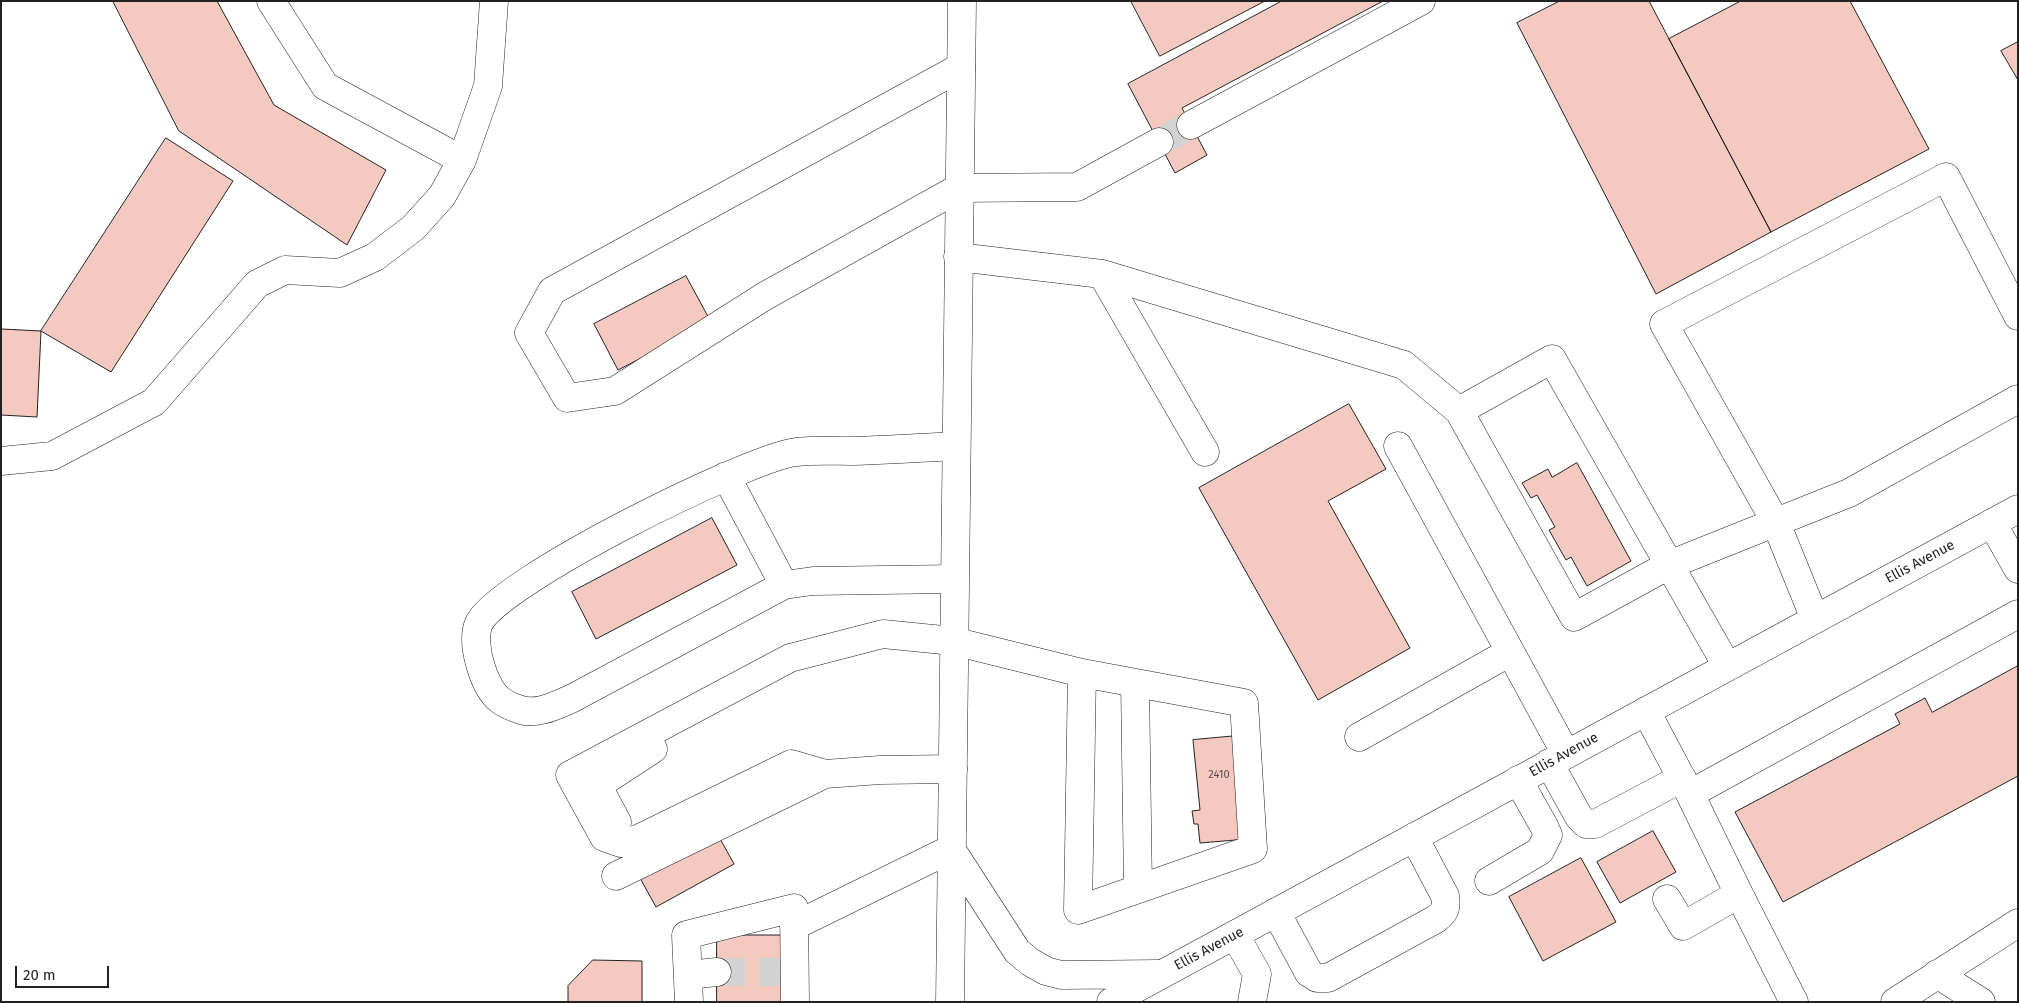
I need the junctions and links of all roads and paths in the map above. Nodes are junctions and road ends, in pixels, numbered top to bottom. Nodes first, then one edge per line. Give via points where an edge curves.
1 (271, 1) edge
2 (494, 1) edge
3 (962, 1) edge
4 (1422, 1) edge
5 (960, 67) junction
6 (1191, 125) tunnel mouth
7 (1159, 142) tunnel mouth
8 (462, 160) junction
9 (959, 188) junction
10 (958, 257) junction
11 (1102, 274) junction
12 (2018, 316) edge
13 (2018, 399) edge
14 (1459, 411) junction
15 (955, 446) junction
16 (1398, 446) dead end
17 (1205, 452) dead end
18 (1, 461) edge
19 (726, 476) junction
20 (2018, 509) edge
21 (1776, 523) junction
22 (1992, 523) junction
23 (1669, 565) junction
24 (2018, 569) edge
25 (954, 579) junction
26 (784, 585) junction
27 (2018, 614) edge
28 (1815, 618) junction
29 (953, 641) junction
30 (1510, 652) junction
31 (1727, 666) junction
32 (1082, 674) junction
33 (1135, 683) junction
34 (1646, 711) junction
35 (1359, 737) dead end
36 (1558, 759) junction
37 (952, 769) junction
38 (825, 774) junction
39 (1518, 780) junction
40 (1686, 786) junction
41 (1414, 837) junction
42 (951, 849) junction
43 (616, 876) dead end
44 (1489, 881) dead end
45 (1138, 889) junction
46 (1738, 894) junction
47 (1667, 898) dead end
48 (1276, 912) junction
49 (2018, 923) edge
50 (794, 926) junction
51 (1235, 935) junction
52 (717, 972) tunnel mouth
53 (1162, 974) junction
54 (1937, 974) junction
55 (688, 975) junction
56 (689, 1002) edge
57 (794, 1002) edge
58 (950, 1002) edge
59 (1111, 1002) edge
60 (1252, 1002) edge
61 (1794, 1002) edge
62 (1895, 1002) edge
63 (1981, 1002) edge

1 - 8 main road via 325,86
2 - 8 main road via 488,86
3 - 5 main road
4 - 6 main road
5 - 9 main road
5 - 9 main road via 552,291 530,333 567,398 615,390 764,296
7 - 9 main road via 1076,187
8 - 18 main road via 442,196 413,228 375,257 340,273 285,270 257,284 154,402 52,456
9 - 10 main road
10 - 11 main road
10 - 15 main road
11 - 14 main road via 1404,365
11 - 17 main road
12 - 21 main road via 1946,177 1664,324
13 - 21 main road via 1849,493
14 - 23 main road via 1552,360
14 - 23 main road via 1574,617
15 - 19 main road via 795,452
15 - 25 main road
16 - 30 main road
19 - 26 main road
19 - 26 main road via 622,527 548,568 494,604 479,624 476,650 485,679 500,700 522,711 544,710 571,699
20 - 22 main road, Ellis Avenue
21 - 23 main road
21 - 28 main road
22 - 24 main road
22 - 28 main road, Ellis Avenue
23 - 31 main road
25 - 26 main road via 813,580
25 - 29 main road
27 - 40 main road
28 - 31 main road, Ellis Avenue
29 - 32 main road
29 - 37 main road
29 - 38 main road via 883,634 790,658 570,775 604,837 621,843 638,839 791,764
30 - 35 main road
30 - 36 main road
31 - 34 main road, Ellis Avenue
32 - 33 main road
32 - 45 main road via 1078,910
33 - 45 main road
33 - 45 main road via 1244,703 1253,849
34 - 36 main road, Ellis Avenue
34 - 40 main road
36 - 39 main road, Ellis Avenue
36 - 40 main road via 1579,817 1586,824 1595,824
37 - 38 main road
37 - 42 main road
38 - 43 main road
39 - 41 main road, Ellis Avenue
39 - 44 main road via 1548,835 1540,851
40 - 46 main road
41 - 48 main road, Ellis Avenue
41 - 48 main road via 1445,896 1447,906 1444,912 1328,978 1317,978 1309,972
42 - 50 main road
42 - 53 main road via 1005,935 1030,962 1061,975
42 - 58 main road
46 - 47 main road via 1683,926
46 - 61 main road
48 - 51 main road, Ellis Avenue
49 - 54 main road
50 - 55 main road via 794,908 686,935
50 - 57 main road via 789,972
51 - 53 main road, Ellis Avenue
51 - 60 main road via 1257,974
52 - 55 main road
53 - 59 main road, Ellis Avenue
54 - 62 main road
54 - 63 main road
55 - 56 main road

